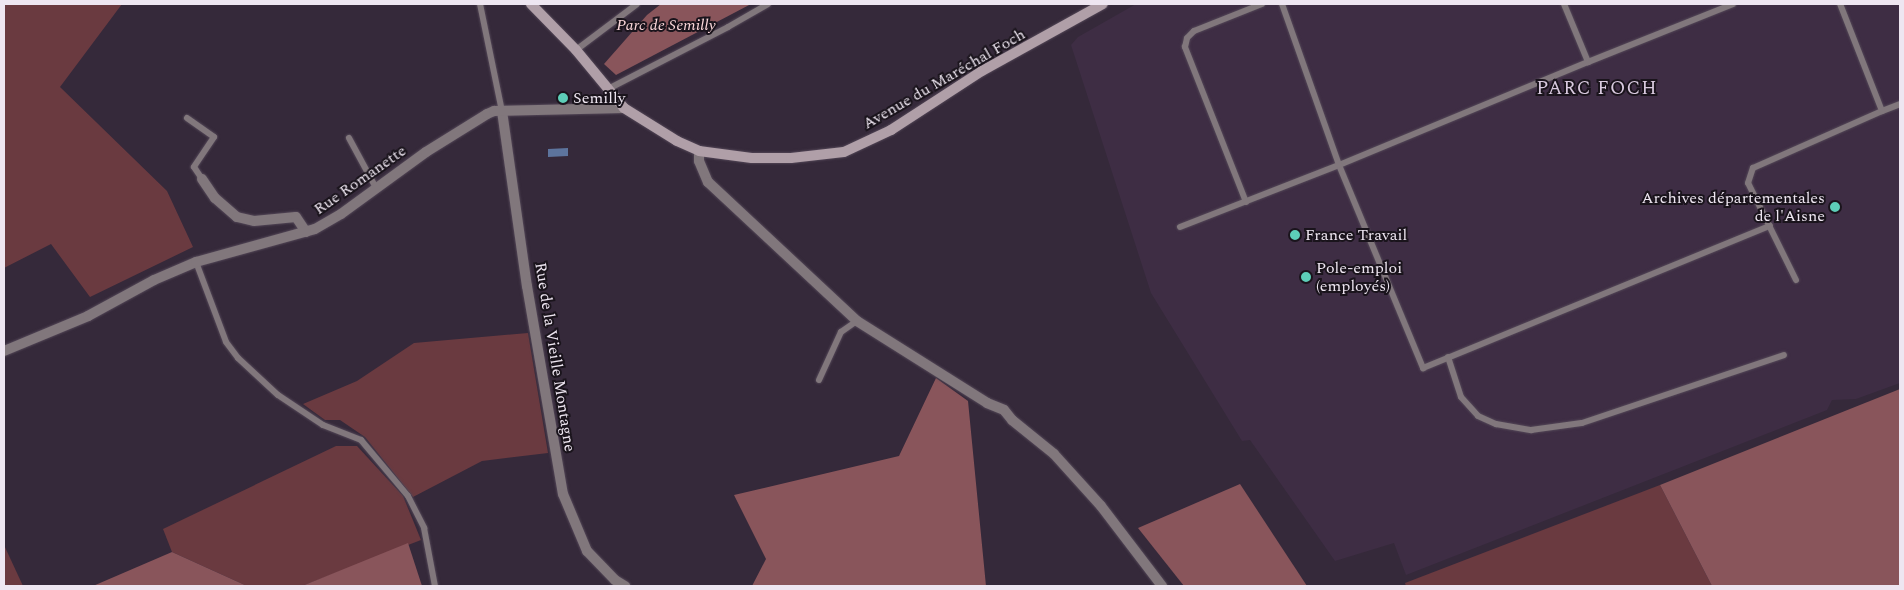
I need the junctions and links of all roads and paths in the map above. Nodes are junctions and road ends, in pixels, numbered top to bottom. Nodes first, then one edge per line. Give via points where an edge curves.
1 (480, 4) edge
2 (531, 4) edge
3 (637, 4) edge
4 (768, 4) edge
5 (1103, 4) edge
6 (1262, 4) edge
7 (1282, 4) edge
8 (1564, 4) edge
9 (1733, 4) edge
10 (1840, 4) edge
11 (576, 50) junction
12 (1588, 62) junction
13 (608, 89) junction
14 (1900, 104) edge
15 (624, 108) junction
16 (502, 111) junction
17 (1882, 111) junction
18 (187, 118) dead end
19 (348, 138) dead end
20 (699, 151) junction
21 (1339, 165) junction
22 (202, 179) joint
23 (376, 188) junction
24 (1246, 202) junction
25 (1770, 226) junction
26 (1180, 227) dead end
27 (306, 232) junction
28 (196, 262) junction
29 (1796, 280) dead end
30 (857, 320) junction
31 (4, 351) edge
32 (1784, 355) dead end
33 (1448, 357) junction
34 (819, 380) dead end
35 (435, 586) edge
36 (625, 586) edge
37 (1162, 586) edge

1 - 16 lane
2 - 11 main road, Avenue du Maréchal Foch
3 - 11 lane
4 - 13 lane
5 - 20 main road, Avenue du Maréchal Foch via 982,72 891,130 844,152 791,158 752,158
6 - 24 lane via 1194,30 1185,47
7 - 21 lane
8 - 12 lane
9 - 12 lane
10 - 17 lane
11 - 13 main road, Avenue du Maréchal Foch
12 - 21 lane
13 - 15 main road, Avenue du Maréchal Foch
14 - 17 lane
15 - 16 street, Rue Romanette
15 - 20 main road, Avenue du Maréchal Foch
16 - 23 street, Rue Romanette via 478,117
16 - 36 street, Rue de la Vieille Montagne via 562,494 587,551
17 - 25 lane via 1753,168 1748,183
18 - 22 lane via 214,137 194,167
19 - 23 lane
20 - 30 street via 708,182
21 - 24 lane
21 - 33 lane via 1423,368
22 - 27 street via 215,198 237,217 254,221 296,217
23 - 27 street, Rue Romanette via 341,214
24 - 26 lane
25 - 29 lane
25 - 33 lane
27 - 28 street, Rue Romanette
28 - 31 street, Rue Romanette via 154,280 88,316
28 - 35 lane via 226,342 238,358 278,394 323,425 361,440 408,496 424,528
30 - 34 lane via 841,332
30 - 37 street via 987,403 1004,410 1054,454 1101,506
32 - 33 lane via 1582,423 1531,430 1496,424 1478,416 1461,397

